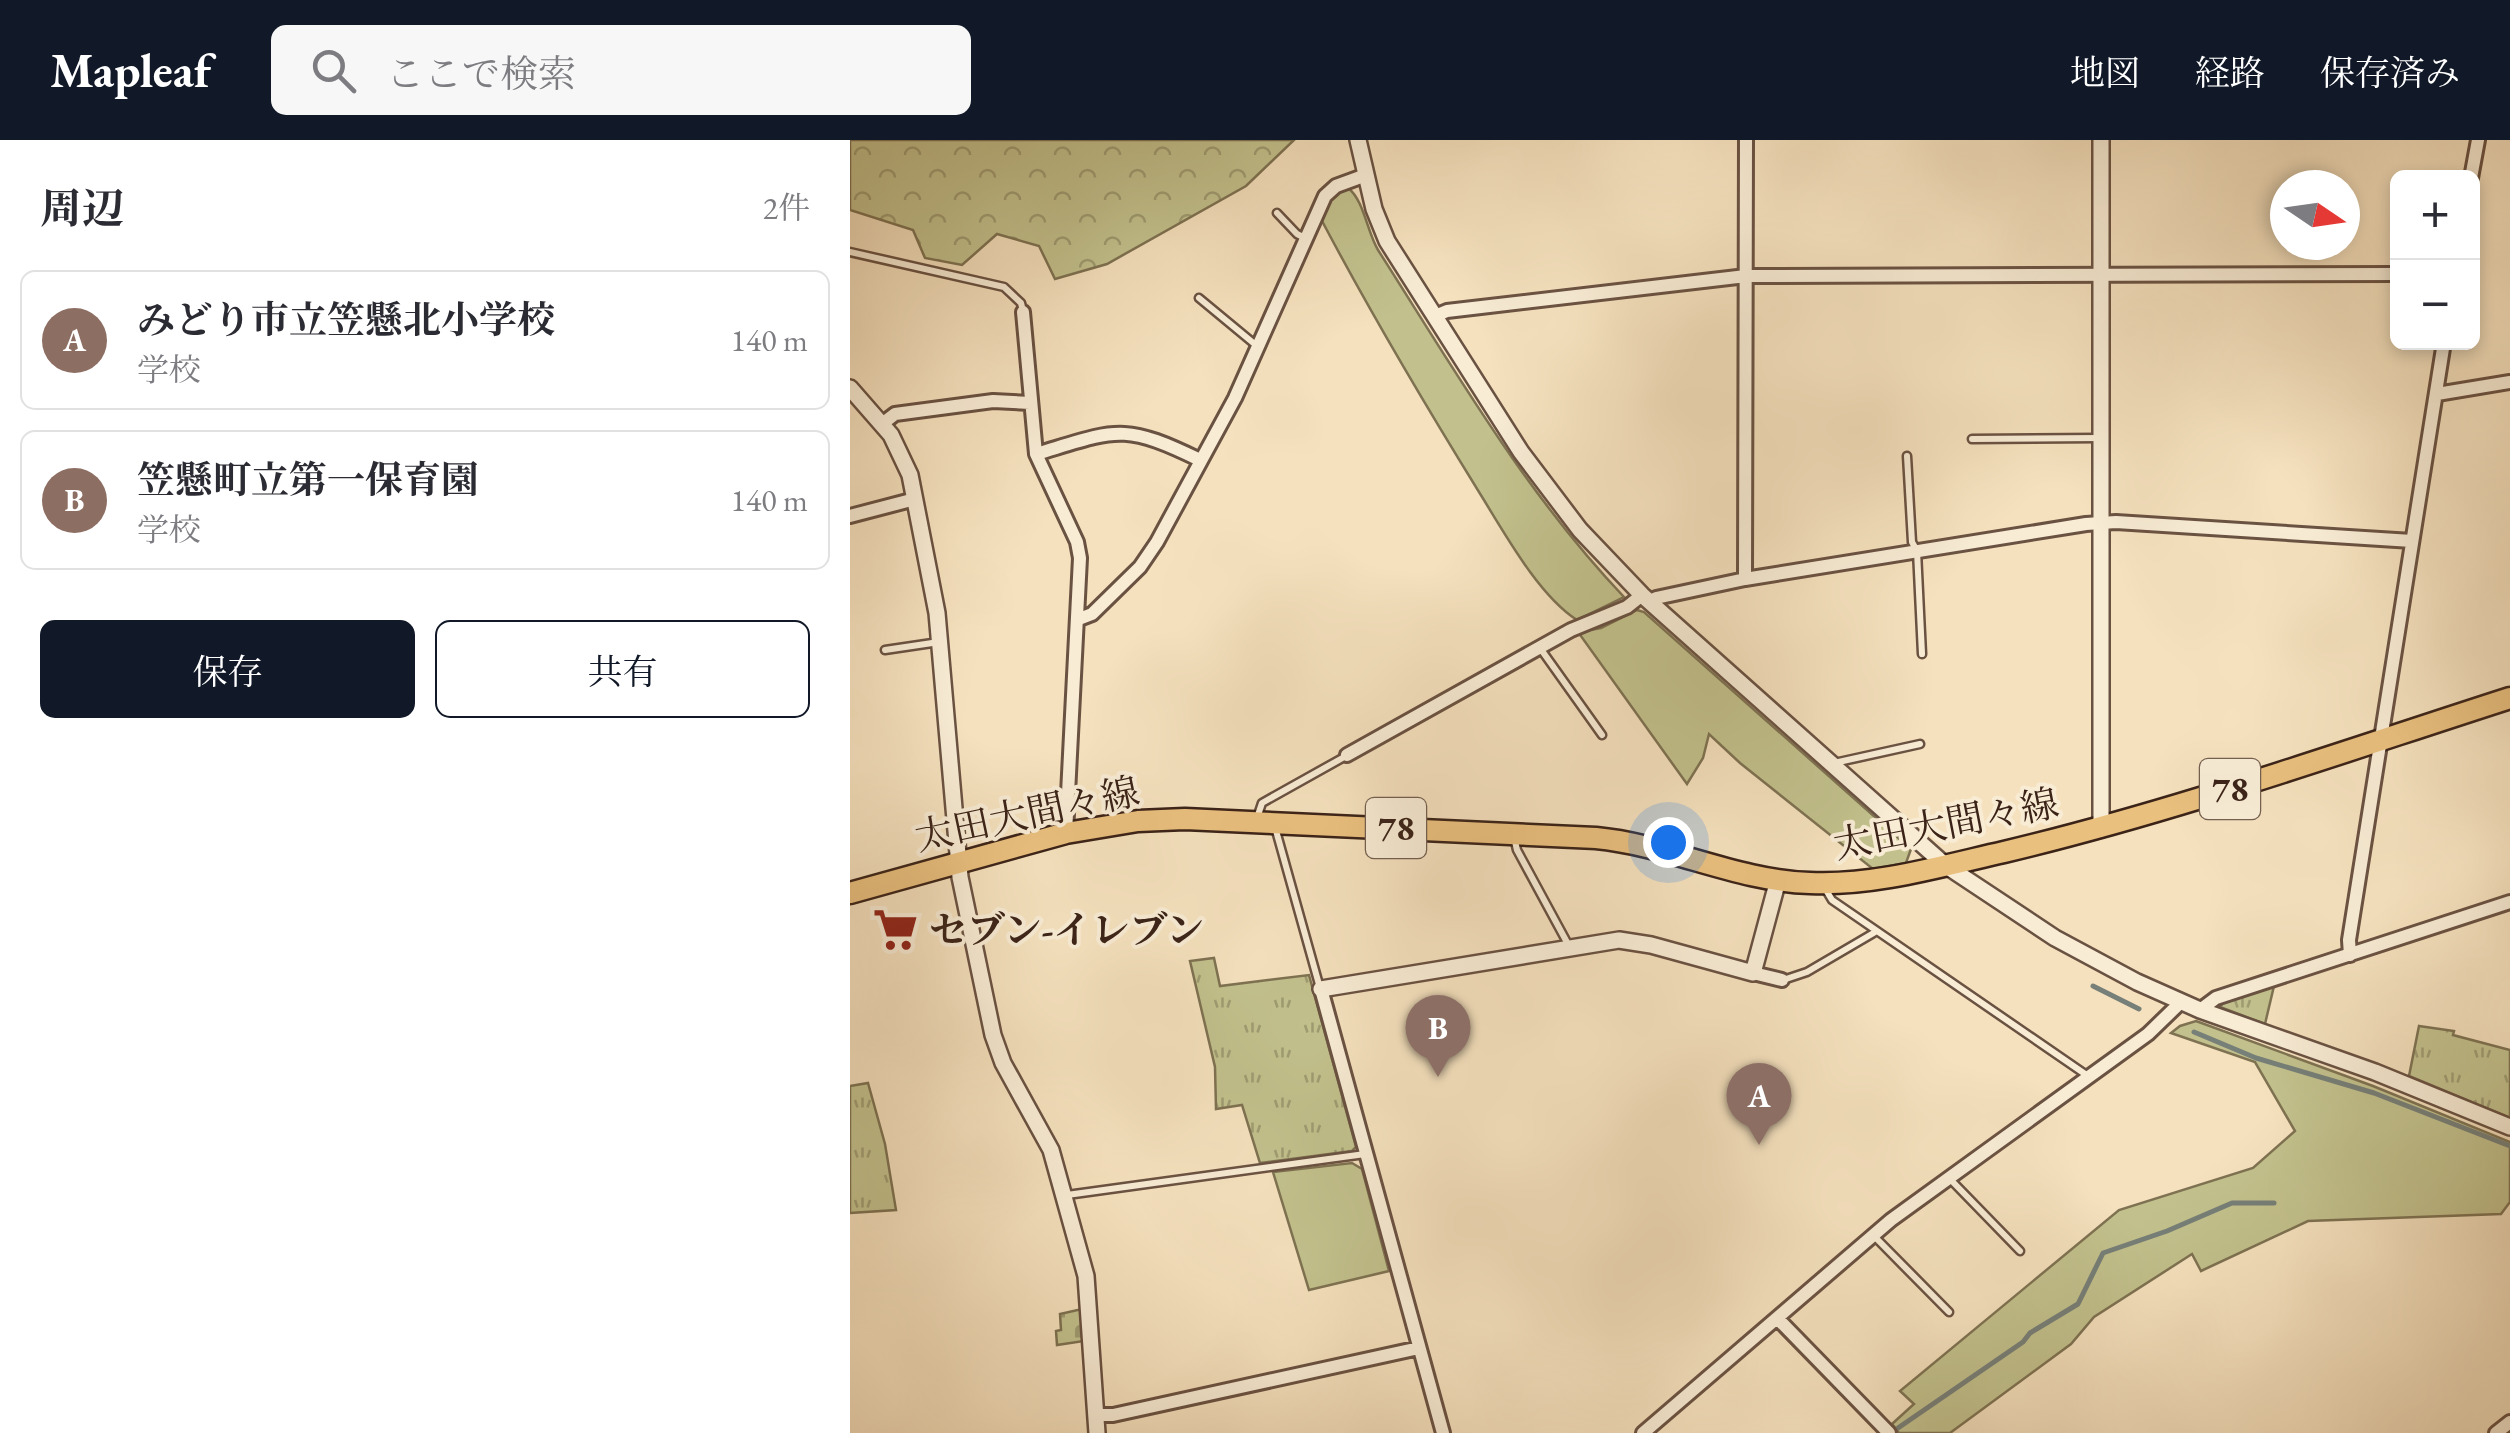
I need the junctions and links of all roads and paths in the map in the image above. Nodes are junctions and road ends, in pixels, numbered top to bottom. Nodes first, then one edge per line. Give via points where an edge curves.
1 (1358, 140) edge
2 (1746, 140) edge
3 (2101, 140) edge
4 (2478, 140) edge
5 (2472, 170) edge
6 (1366, 175) junction
7 (1276, 213) dead end
8 (1306, 238) junction
9 (850, 252) edge
10 (2390, 274) edge
11 (2102, 275) junction
12 (1746, 276) junction
13 (1199, 298) dead end
14 (1023, 312) joint
15 (1434, 316) junction
16 (1258, 347) junction
17 (2443, 350) edge
18 (2510, 382) edge
19 (850, 388) edge
20 (2437, 394) junction
21 (1030, 402) junction
22 (882, 424) junction
23 (2101, 438) junction
24 (1972, 439) dead end
25 (1036, 454) junction
26 (1908, 456) dead end
27 (1200, 460) junction
28 (915, 499) junction
29 (850, 516) edge
30 (2100, 523) junction
31 (2412, 541) junction
32 (1918, 551) junction
33 (1745, 579) junction
34 (1646, 598) junction
35 (1079, 619) junction
36 (940, 642) junction
37 (1539, 648) junction
38 (885, 650) dead end
39 (1922, 654) dead end
40 (2510, 698) edge
41 (1602, 735) dead end
42 (2382, 739) junction
43 (1920, 744) dead end
44 (1348, 755) joint
45 (1833, 763) junction
46 (1266, 822) junction
47 (2101, 829) junction
48 (1066, 833) junction
49 (1514, 834) junction
50 (958, 862) junction
51 (1946, 865) junction
52 (1778, 880) junction
53 (1823, 883) junction
54 (850, 893) edge
55 (2510, 902) edge
56 (1877, 931) junction
57 (1570, 947) junction
58 (2350, 954) junction
59 (1753, 973) junction
60 (1782, 980) joint
61 (1321, 990) junction
62 (2181, 1002) junction
63 (2200, 1010) junction
64 (2089, 1076) junction
65 (2510, 1127) edge
66 (1364, 1154) junction
67 (1948, 1177) junction
68 (1065, 1195) junction
69 (1873, 1235) junction
70 (2020, 1251) dead end
71 (1949, 1312) dead end
72 (1778, 1319) junction
73 (1419, 1348) junction
74 (1096, 1415) junction
75 (2510, 1422) edge
76 (1097, 1433) edge
77 (1443, 1433) edge
78 (1643, 1433) edge
79 (1889, 1433) edge
80 (2496, 1433) edge

1 - 6 street
2 - 12 street
3 - 11 street
4 - 5 street
6 - 8 street via 1329,191
6 - 15 street via 1387,242
7 - 8 lane
8 - 16 street
9 - 14 lane via 1004,287
10 - 11 street
11 - 12 street
11 - 23 street
12 - 15 street
12 - 33 street
13 - 16 lane
14 - 21 street
15 - 34 street via 1521,452 1580,530
16 - 27 street
17 - 20 street
18 - 20 street
19 - 22 street
20 - 31 street
21 - 22 street via 895,414
21 - 25 street
22 - 28 street via 904,458
23 - 24 lane
23 - 30 street
25 - 27 street via 1115,432 1154,438
25 - 35 street via 1077,542
26 - 32 lane via 1912,542
27 - 35 street via 1150,555
28 - 29 street
28 - 36 street
30 - 31 street
30 - 32 street
30 - 47 street
31 - 42 street
32 - 33 street
32 - 39 lane
33 - 34 street
34 - 37 street
34 - 45 street
35 - 48 street
36 - 38 lane
36 - 50 street
37 - 41 lane
37 - 44 street
40 - 42 main road, 太田大間々線 / 78
42 - 47 main road, 太田大間々線 / 78
42 - 58 street
43 - 45 lane
44 - 46 lane via 1262,803
45 - 51 street
46 - 48 main road, 太田大間々線 / 78 via 1162,820
46 - 49 main road, 太田大間々線 / 78
46 - 61 lane
47 - 51 main road, 太田大間々線 / 78
48 - 50 main road, 太田大間々線 / 78
49 - 52 main road, 太田大間々線 / 78 via 1646,845
49 - 57 lane
50 - 54 main road, 太田大間々線 / 78
50 - 68 street via 993,1036 1051,1150
51 - 53 main road, 太田大間々線 / 78
51 - 62 street via 2083,955
52 - 53 main road, 太田大間々線 / 78
52 - 59 street
53 - 56 lane via 1832,900
55 - 58 street
56 - 60 lane
56 - 64 lane
57 - 59 street via 1634,941
57 - 61 street
58 - 63 street via 2216,998
59 - 60 street
61 - 66 street
62 - 63 street
62 - 64 street
63 - 65 street
64 - 67 street
66 - 68 lane
66 - 73 street
67 - 69 street
67 - 70 lane
68 - 74 street via 1088,1286
69 - 71 lane
69 - 72 street
72 - 78 street
72 - 79 street
73 - 74 street
73 - 77 street
74 - 76 street
75 - 80 street

